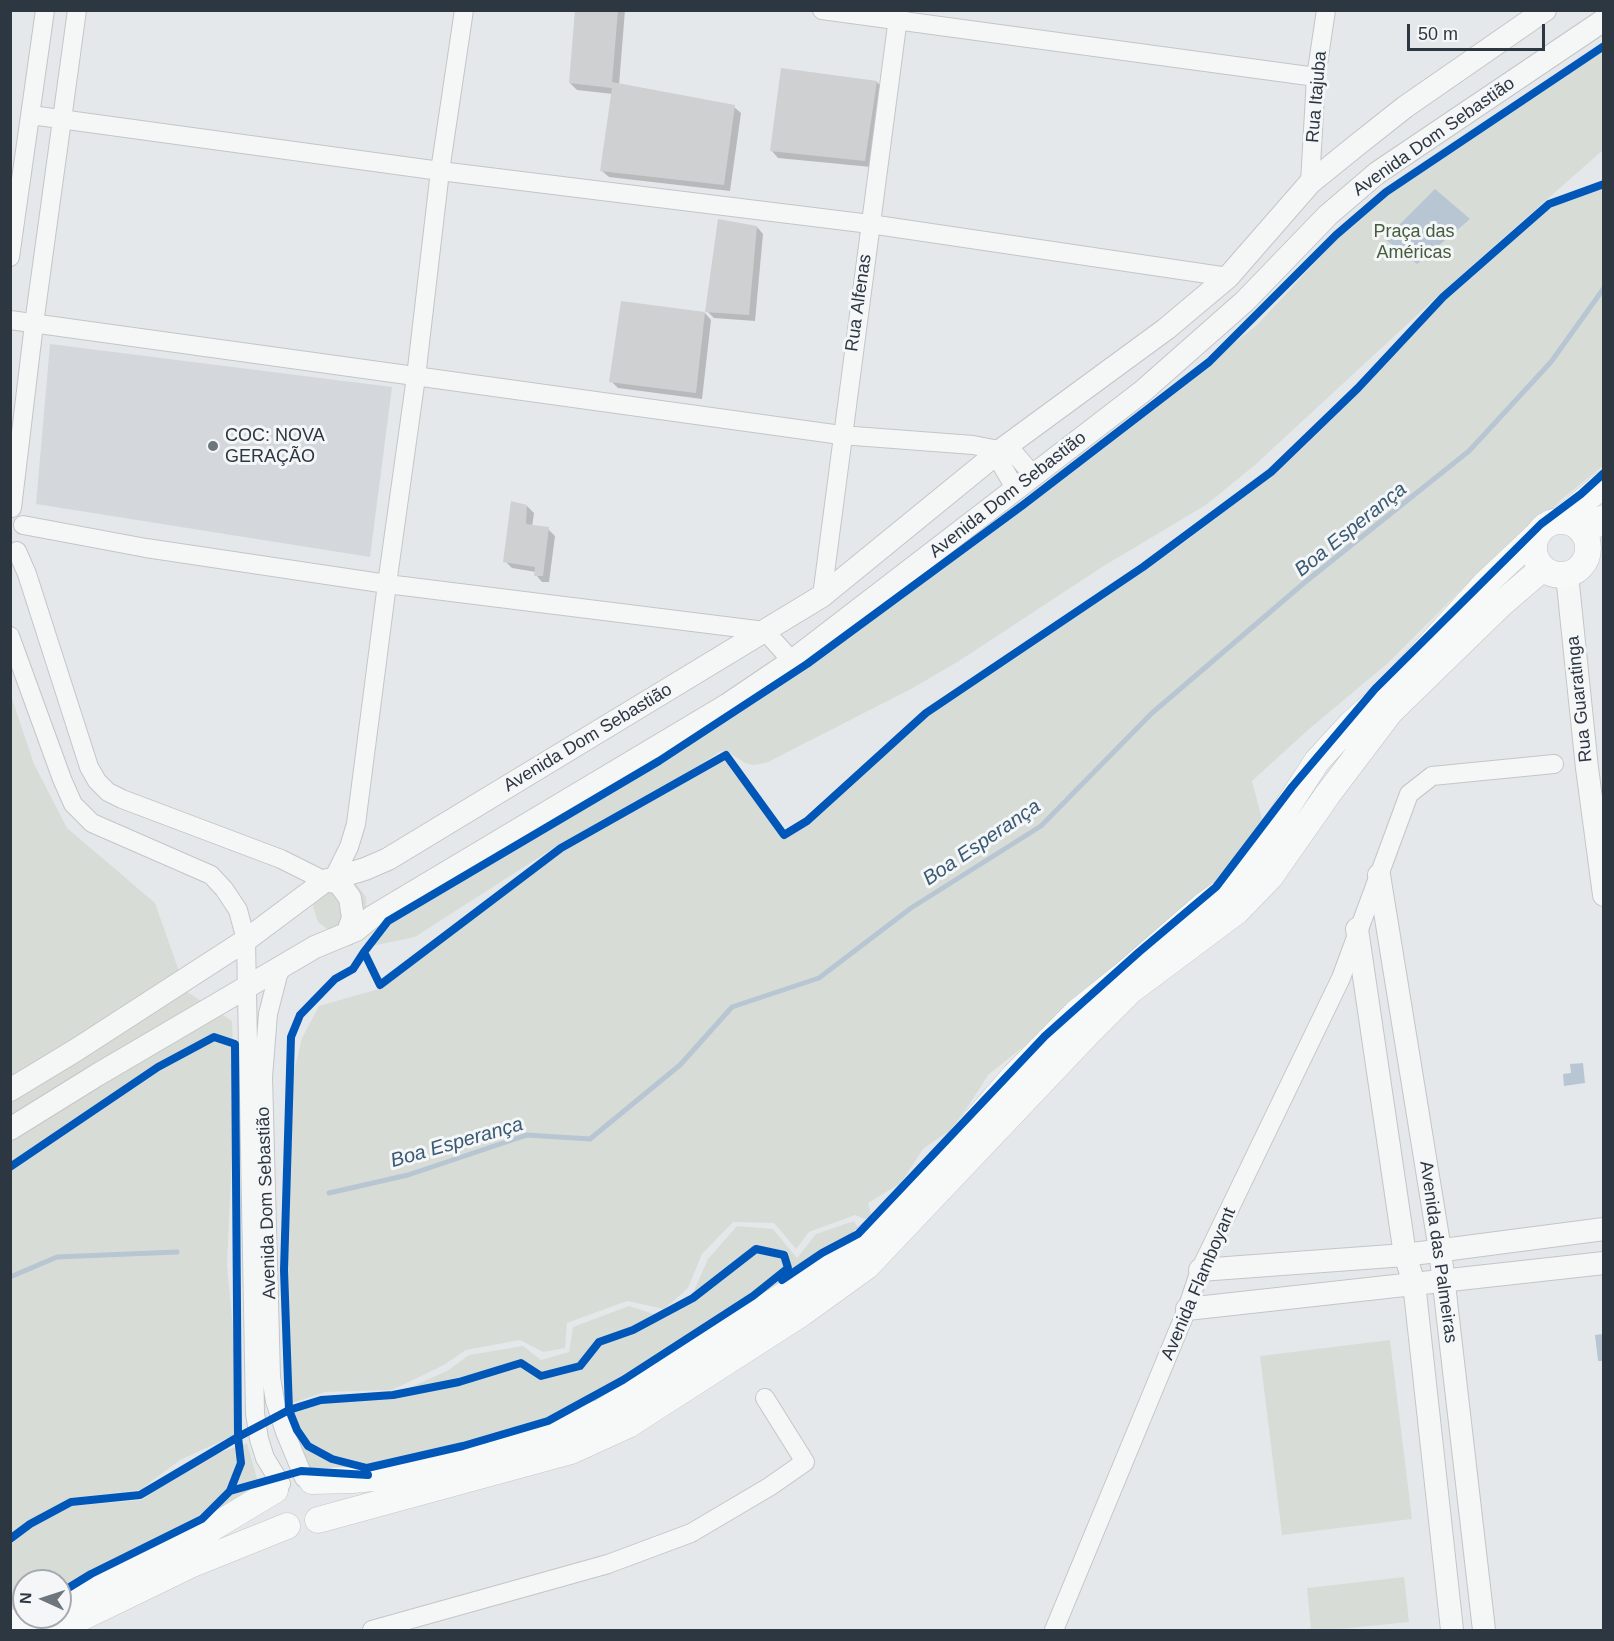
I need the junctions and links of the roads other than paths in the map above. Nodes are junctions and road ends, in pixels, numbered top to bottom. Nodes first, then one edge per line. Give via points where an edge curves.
1 (45, 10) edge
2 (77, 10) edge
3 (464, 10) edge
4 (822, 10) edge
5 (1326, 10) edge
6 (1545, 10) edge
7 (898, 15) edge
8 (1604, 20) edge
9 (1316, 77) junction
10 (31, 115) junction
11 (63, 119) junction
12 (440, 171) junction
13 (1310, 183) junction
14 (870, 224) junction
15 (10, 257) edge
16 (1228, 277) junction
17 (10, 320) edge
18 (34, 324) junction
19 (416, 376) junction
20 (842, 435) junction
21 (1001, 450) junction
22 (1024, 482) junction
23 (1604, 484) edge
24 (11, 507) edge
25 (1561, 520) junction
26 (23, 525) junction
27 (1594, 525) edge
28 (1537, 535) junction
29 (14, 554) edge
30 (1542, 568) junction
31 (1567, 575) junction
32 (387, 584) junction
33 (822, 596) junction
34 (765, 631) junction
35 (10, 636) edge
36 (792, 661) junction
37 (1554, 764) dead end
38 (1595, 767) edge
39 (1379, 874) junction
40 (335, 878) junction
41 (1604, 895) edge
42 (1357, 929) junction
43 (347, 934) junction
44 (253, 935) junction
45 (283, 966) junction
46 (248, 987) junction
47 (10, 1090) edge
48 (10, 1129) edge
49 (1604, 1229) edge
50 (1440, 1250) junction
51 (1406, 1255) junction
52 (1604, 1263) edge
53 (1200, 1270) junction
54 (1444, 1280) junction
55 (1414, 1283) junction
56 (1187, 1309) junction
57 (765, 1398) dead end
58 (293, 1483) junction
59 (318, 1520) junction
60 (287, 1526) junction
61 (72, 1599) edge
62 (56, 1630) edge
63 (372, 1630) edge
64 (1054, 1630) edge
65 (1452, 1630) edge
66 (1484, 1630) edge

1 - 10 street
2 - 11 street
3 - 12 street
4 - 7 street
5 - 9 street, Rua Itajuba
6 - 13 street, Avenida Dom Sebastião via 1405,107
7 - 9 street
7 - 14 street, Rua Alfenas
8 - 22 street, Avenida Dom Sebastião via 1377,173 1328,215 1245,301 1198,343 1143,391
9 - 13 street, Rua Itajuba
10 - 11 street
10 - 15 street
11 - 12 street
11 - 18 street
12 - 14 street
12 - 19 street
13 - 16 street, Avenida Dom Sebastião
14 - 16 street
14 - 20 street, Rua Alfenas
16 - 21 street, Avenida Dom Sebastião via 1166,329
17 - 18 street
18 - 19 street
18 - 24 street
19 - 20 street
19 - 32 street
20 - 21 street
20 - 33 street, Rua Alfenas
21 - 22 street via 1014,453
21 - 33 street, Avenida Dom Sebastião
22 - 36 street, Avenida Dom Sebastião
23 - 25 main road
24 - 26 street
25 - 27 main road via 1578,526
25 - 28 main road via 1542,527
26 - 29 street
26 - 32 street via 146,548
27 - 31 main road via 1584,563
28 - 30 main road via 1534,553
28 - 58 main road via 1485,584 1390,689 1317,761 1252,861 1228,888 1076,1013 1014,1076 894,1215 836,1262 602,1412 510,1446 394,1476
29 - 40 street via 27,574 88,767 97,781 122,800
30 - 31 main road
30 - 59 main road via 1390,712 1269,877 1238,911 1130,991 867,1266 628,1425 571,1451
31 - 38 street, Rua Guaratinga
32 - 34 street
32 - 40 street via 356,824
33 - 34 street, Avenida Dom Sebastião
34 - 36 street
34 - 40 street, Avenida Dom Sebastião via 388,859
35 - 44 street, Avenida Dom Sebastião via 73,804 92,823 211,875 225,889
36 - 43 street, Avenida Dom Sebastião via 727,705
37 - 39 street, Avenida Flamboyant via 1432,776 1409,794
38 - 41 street, Rua Guaratinga
39 - 42 street, Avenida Flamboyant
39 - 50 street, Avenida das Palmeiras
40 - 43 street via 350,898 353,918
40 - 44 street, Avenida Dom Sebastião
42 - 51 street, Avenida das Palmeiras
42 - 53 street, Avenida Flamboyant via 1341,978
43 - 45 street, Avenida Dom Sebastião
44 - 46 street, Avenida Dom Sebastião
44 - 47 street, Avenida Dom Sebastião
45 - 46 street
45 - 58 street, Avenida Dom Sebastião via 268,1014 263,1077 272,1377
46 - 48 street
46 - 58 street, Avenida Dom Sebastião via 255,1413 265,1458
49 - 50 street
50 - 51 street
50 - 54 street, Avenida das Palmeiras
51 - 53 street
51 - 55 street, Avenida das Palmeiras
52 - 54 street
53 - 56 street, Avenida Flamboyant
54 - 55 street
54 - 66 street, Avenida das Palmeiras
55 - 56 street
55 - 65 street, Avenida das Palmeiras
56 - 64 street, Avenida Flamboyant
57 - 63 street via 804,1462 759,1493 691,1533 608,1564
58 - 59 main road via 319,1487 324,1504
58 - 60 main road via 272,1507
58 - 61 main road
59 - 60 main road via 303,1528
60 - 62 main road via 190,1565

